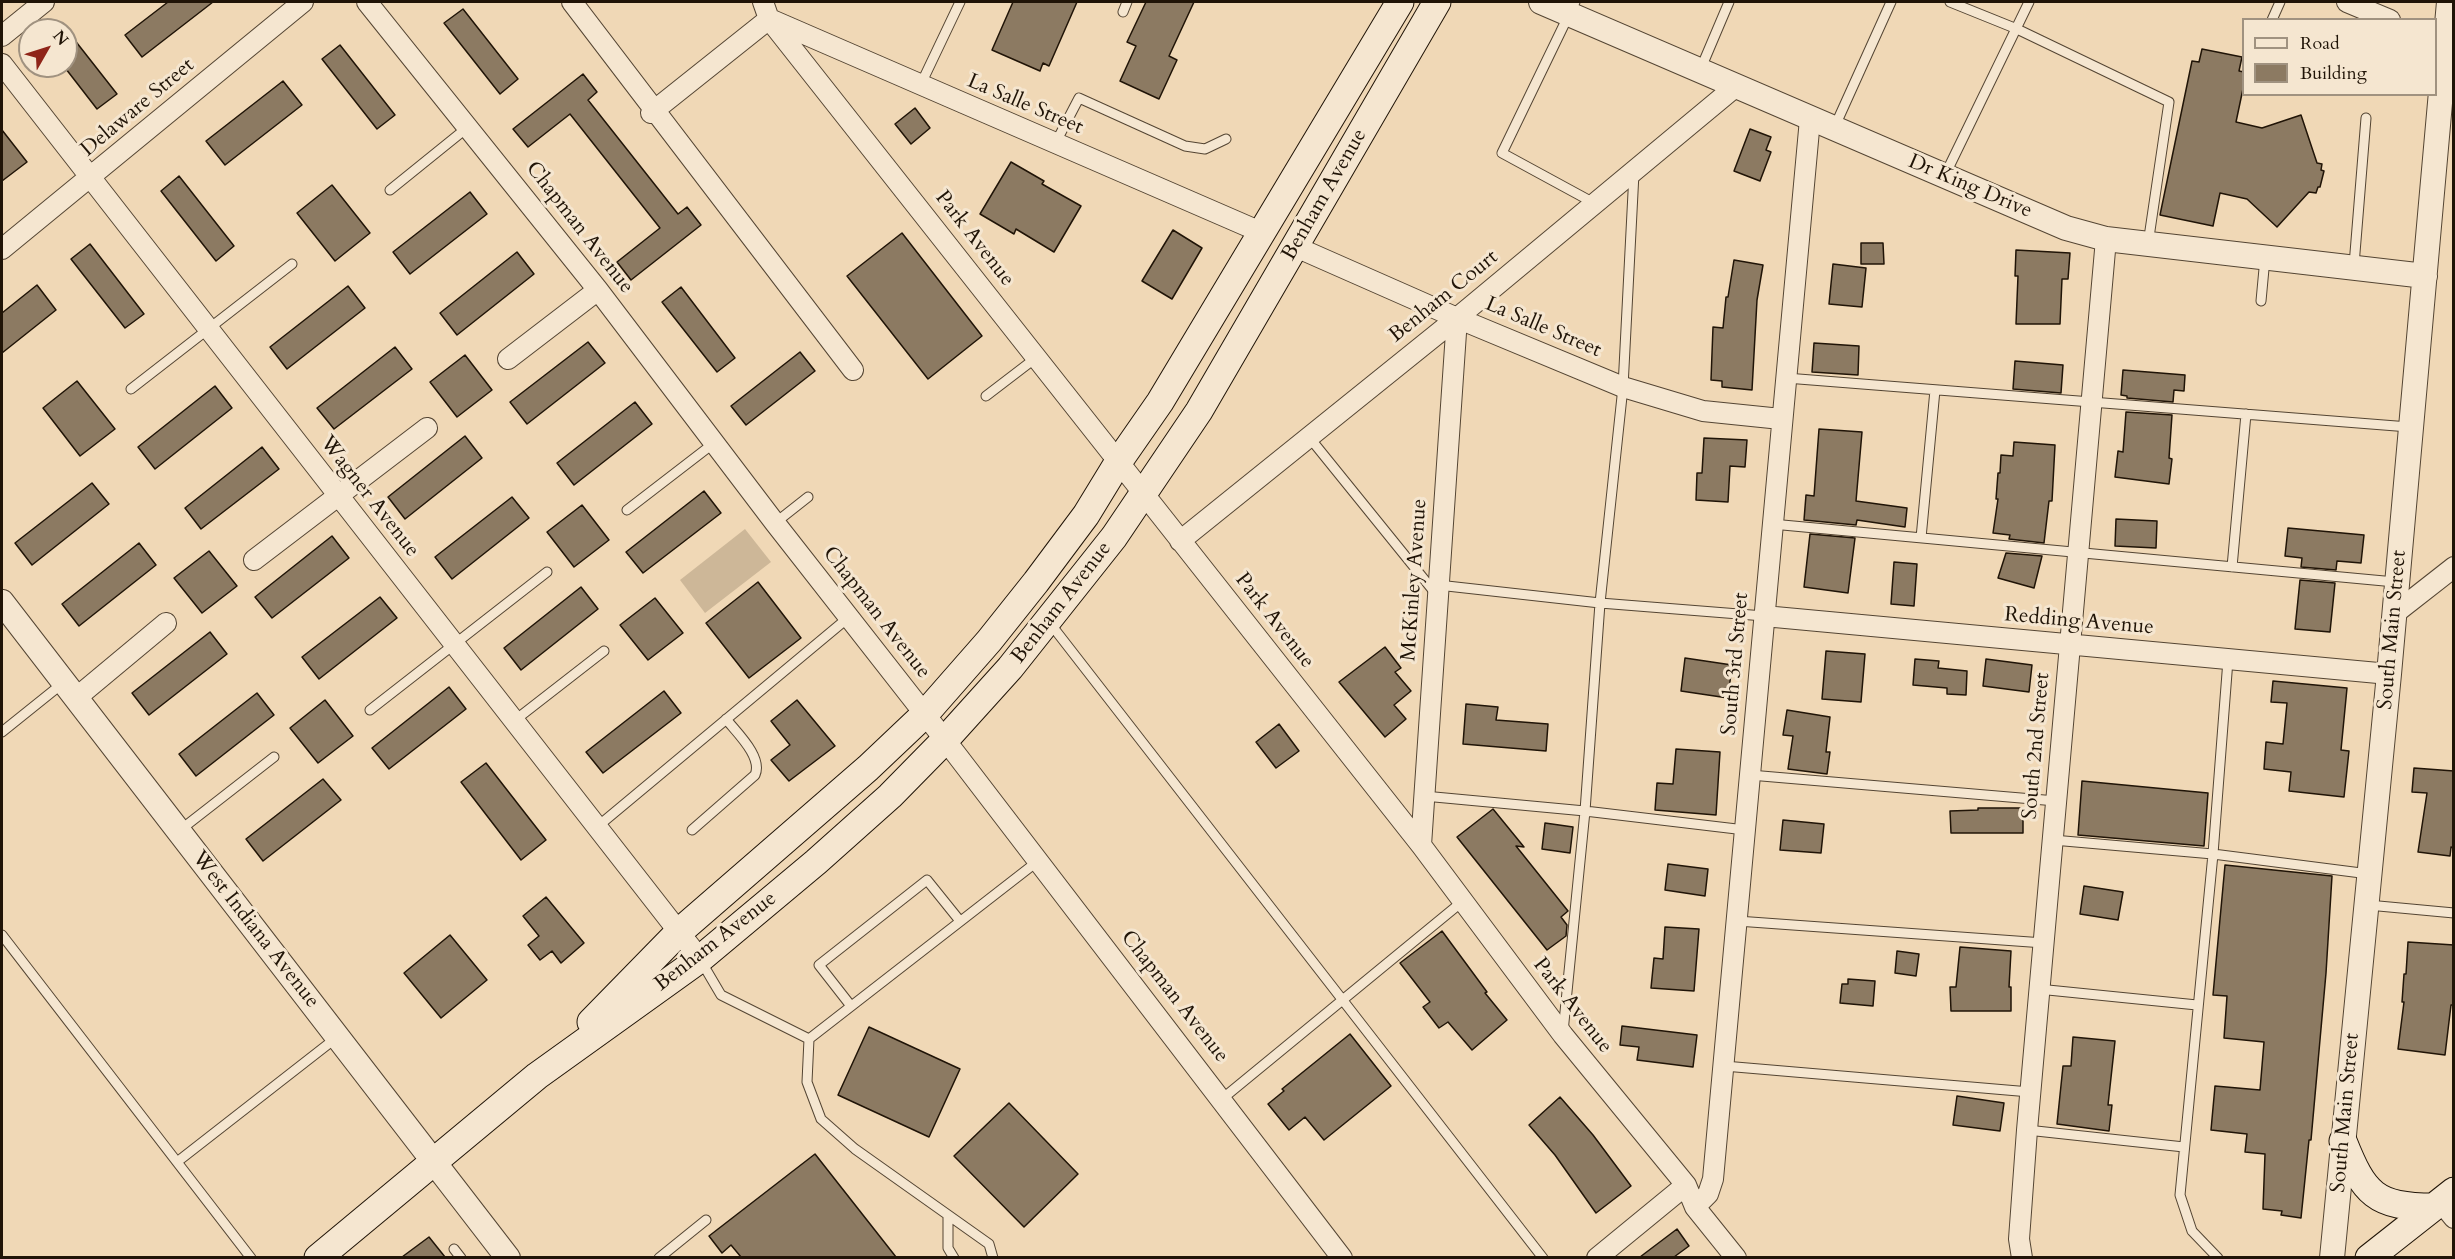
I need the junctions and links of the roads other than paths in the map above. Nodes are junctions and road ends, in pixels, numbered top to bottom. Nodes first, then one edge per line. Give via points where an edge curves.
1 (44, 2) edge
2 (303, 2) edge
3 (368, 2) edge
4 (572, 2) edge
5 (960, 2) edge
6 (1127, 2) edge
7 (1400, 2) edge
8 (1437, 2) edge
9 (1541, 2) edge
10 (1729, 2) edge
11 (1891, 2) edge
12 (1950, 2) edge
13 (2029, 2) edge
14 (2280, 2) edge
15 (2348, 2) edge
16 (2449, 2) edge
17 (1572, 8) edge
18 (766, 10) edge
19 (1123, 12) dead end
20 (2273, 18) edge
21 (2385, 18) edge
22 (2017, 29) junction
23 (2, 36) edge
24 (2440, 41) edge
25 (2, 64) edge
26 (1699, 72) junction
27 (920, 86) junction
28 (1735, 87) junction
29 (2437, 88) edge
30 (2436, 96) edge
31 (653, 112) junction
32 (2366, 118) dead end
33 (1810, 119) junction
34 (468, 127) junction
35 (1834, 128) junction
36 (1226, 139) dead end
37 (1055, 144) junction
38 (1634, 171) junction
39 (1945, 176) junction
40 (90, 179) junction
41 (390, 190) dead end
42 (1595, 203) junction
43 (1263, 233) junction
44 (2106, 239) junction
45 (2148, 244) junction
46 (1296, 247) junction
47 (2, 249) edge
48 (2265, 258) junction
49 (292, 264) dead end
50 (2354, 268) junction
51 (2425, 276) junction
52 (597, 290) junction
53 (2261, 301) dead end
54 (1457, 318) junction
55 (207, 329) junction
56 (1037, 357) junction
57 (508, 359) dead end
58 (853, 370) dead end
59 (1785, 378) junction
60 (1623, 387) junction
61 (131, 389) dead end
62 (1935, 390) junction
63 (986, 396) dead end
64 (2092, 402) junction
65 (2246, 414) junction
66 (1781, 419) junction
67 (427, 428) dead end
68 (2411, 428) junction
69 (1309, 437) junction
70 (714, 443) junction
71 (1119, 461) junction
72 (1144, 494) junction
73 (337, 495) junction
74 (808, 497) dead end
75 (627, 510) dead end
76 (775, 523) junction
77 (1772, 524) junction
78 (1921, 538) junction
79 (1180, 541) junction
80 (2078, 553) junction
81 (254, 560) dead end
82 (2232, 567) junction
83 (2454, 567) edge
84 (547, 572) dead end
85 (2397, 583) junction
86 (1438, 590) junction
87 (2, 603) edge
88 (1600, 603) junction
89 (2394, 614) junction
90 (1764, 616) junction
91 (849, 617) junction
92 (1049, 622) junction
93 (166, 623) dead end
94 (454, 645) junction
95 (2070, 646) junction
96 (604, 651) dead end
97 (2228, 660) junction
98 (2389, 674) junction
99 (70, 690) junction
100 (370, 710) dead end
101 (925, 714) junction
102 (726, 719) junction
103 (514, 721) junction
104 (2, 732) edge
105 (945, 740) junction
106 (274, 757) dead end
107 (1750, 775) junction
108 (1424, 796) junction
109 (2056, 801) junction
110 (1585, 811) junction
111 (597, 827) junction
112 (692, 830) dead end
113 (1745, 830) junction
114 (179, 831) junction
115 (2053, 840) junction
116 (1421, 845) junction
117 (2213, 854) junction
118 (1038, 861) junction
119 (2369, 874) junction
120 (1463, 901) junction
121 (2366, 904) junction
122 (2454, 913) edge
123 (960, 921) junction
124 (1737, 921) junction
125 (679, 932) junction
126 (2, 935) edge
127 (2044, 943) junction
128 (700, 958) junction
129 (2038, 989) junction
130 (1342, 1000) junction
131 (2197, 1005) junction
132 (851, 1006) junction
133 (1563, 1035) junction
134 (338, 1037) junction
135 (809, 1039) junction
136 (1724, 1066) junction
137 (537, 1076) junction
138 (2030, 1092) junction
139 (1222, 1099) junction
140 (2026, 1130) junction
141 (2343, 1141) junction
142 (2184, 1147) junction
143 (177, 1162) junction
144 (434, 1162) junction
145 (1686, 1185) junction
146 (2445, 1205) edge
147 (1695, 1207) junction
148 (948, 1215) junction
149 (706, 1220) dead end
150 (454, 1249) dead end
151 (329, 1252) edge
152 (251, 1257) edge
153 (461, 1257) edge
154 (508, 1257) edge
155 (659, 1257) edge
156 (954, 1257) edge
157 (993, 1257) edge
158 (1342, 1257) edge
159 (1543, 1257) edge
160 (1596, 1257) edge
161 (1736, 1257) edge
162 (2022, 1257) edge
163 (2218, 1257) edge
164 (2332, 1257) edge
165 (2369, 1257) edge

1 - 23 street
2 - 40 street, Delaware Street
3 - 34 street, Chapman Avenue
4 - 31 street
5 - 27 lane
6 - 19 lane
7 - 43 main road, Benham Avenue
8 - 46 main road, Benham Avenue
9 - 17 street, Dr King Drive
10 - 26 lane
11 - 35 lane
12 - 22 lane
13 - 22 lane
14 - 20 lane
15 - 21 street
16 - 24 street, South Main Street
17 - 26 street, Dr King Drive
17 - 42 lane via 1502,153
18 - 27 street, La Salle Street
18 - 31 street
18 - 56 street, Park Avenue
22 - 39 lane
22 - 45 lane via 2169,102
24 - 29 street, South Main Street
25 - 40 street, Wagner Avenue
26 - 28 street, Dr King Drive
27 - 37 street, La Salle Street
28 - 33 street, Dr King Drive
28 - 38 street, Benham Court
30 - 51 street, South Main Street
31 - 58 street
32 - 50 lane
33 - 35 street, Dr King Drive
33 - 59 street, South 3rd Street
34 - 41 lane
34 - 52 street, Chapman Avenue
35 - 39 street, Dr King Drive
36 - 37 lane via 1205,149 1185,146 1078,98
37 - 43 street, La Salle Street
38 - 42 street, Benham Court
38 - 60 lane
39 - 44 street, Dr King Drive via 2066,228
40 - 47 street, Delaware Street
40 - 55 street, Wagner Avenue
42 - 54 street, Benham Court
43 - 71 main road, Benham Avenue via 1160,402
44 - 45 street, Dr King Drive
44 - 64 street, South 2nd Street
45 - 48 street, Dr King Drive
46 - 54 street, La Salle Street
46 - 72 main road, Benham Avenue via 1199,411
48 - 50 street, Dr King Drive
48 - 53 lane
49 - 55 lane
50 - 51 street, Dr King Drive
51 - 68 street, South Main Street
52 - 57 street
52 - 70 street, Chapman Avenue
54 - 60 street, La Salle Street
54 - 69 street, Benham Court
54 - 86 street, McKinley Avenue
55 - 61 lane
55 - 73 street, Wagner Avenue
56 - 63 lane
56 - 71 street, Park Avenue
59 - 62 lane
59 - 66 street, South 3rd Street
60 - 66 street, La Salle Street via 1703,411
60 - 88 lane
62 - 64 lane
62 - 78 lane
64 - 65 lane
64 - 80 street, South 2nd Street
65 - 68 lane
65 - 82 lane
66 - 77 street, South 3rd Street
67 - 73 street
68 - 85 street, South Main Street
69 - 79 street, Benham Court
69 - 86 lane
70 - 75 lane
70 - 76 street, Chapman Avenue
71 - 72 street, Park Avenue
71 - 101 main road, Benham Avenue via 1086,515 1036,582
72 - 79 street, Park Avenue
72 - 92 main road, Benham Avenue
73 - 81 street
73 - 94 street, Wagner Avenue
74 - 76 lane
76 - 91 street, Chapman Avenue
77 - 78 lane
77 - 90 street, South 3rd Street
78 - 80 lane
79 - 116 street, Park Avenue
80 - 82 lane
80 - 95 street, South 2nd Street
82 - 85 lane
83 - 89 street
84 - 94 lane
85 - 89 street, South Main Street
86 - 88 lane
86 - 108 street, McKinley Avenue
87 - 99 street, West Indiana Avenue
88 - 90 lane
88 - 110 lane
89 - 98 street, South Main Street
90 - 95 street, Redding Avenue
90 - 107 street, South 3rd Street
91 - 101 street, Chapman Avenue
91 - 102 lane
92 - 105 main road, Benham Avenue
92 - 130 lane
93 - 99 street
94 - 100 lane
94 - 103 street, Wagner Avenue
95 - 97 street, Redding Avenue
95 - 109 street, South 2nd Street
96 - 103 lane
97 - 98 street, Redding Avenue
97 - 117 lane
98 - 119 street, South Main Street
99 - 104 lane
99 - 114 street, West Indiana Avenue
101 - 105 street, Chapman Avenue
101 - 125 main road, Benham Avenue
102 - 111 lane
102 - 112 lane via 755,758 757,769
103 - 111 street, Wagner Avenue
105 - 118 street, Chapman Avenue
105 - 128 main road, Benham Avenue via 829,851
106 - 114 lane
107 - 109 lane
107 - 113 street, South 3rd Street
108 - 110 lane
108 - 116 street, McKinley Avenue
109 - 115 street, South 2nd Street
110 - 113 lane
110 - 133 lane
111 - 125 street, Wagner Avenue
113 - 124 street, South 3rd Street
114 - 134 street, West Indiana Avenue
115 - 117 lane
115 - 127 street, South 2nd Street
116 - 120 street, Park Avenue
117 - 119 lane
117 - 131 lane
118 - 123 lane
118 - 139 street, Chapman Avenue
119 - 121 street, South Main Street
120 - 130 lane
120 - 133 street, Park Avenue
121 - 122 lane
121 - 141 street, South Main Street
123 - 132 lane
123 - 132 lane via 927,880 819,965
124 - 127 lane
124 - 136 street, South 3rd Street
125 - 128 street, Wagner Avenue
125 - 137 main road, Benham Avenue
126 - 143 lane
127 - 129 street, South 2nd Street
128 - 135 lane via 721,995
128 - 137 main road, Benham Avenue
129 - 131 lane
129 - 138 street, South 2nd Street
130 - 139 lane
130 - 159 lane
131 - 142 lane
132 - 135 lane
133 - 145 street, Park Avenue
134 - 143 lane
134 - 144 street, West Indiana Avenue
135 - 148 lane via 807,1082 821,1119 855,1149
136 - 138 lane
136 - 147 street, South 3rd Street via 1713,1179 1708,1194
137 - 144 main road, Benham Avenue
138 - 140 street, South 2nd Street
139 - 158 street, Chapman Avenue
140 - 142 lane
140 - 162 street, South 2nd Street via 2019,1239
141 - 146 main road via 2366,1188 2382,1200 2403,1207
141 - 164 street, South Main Street
142 - 163 lane via 2180,1195 2192,1231
143 - 152 lane
144 - 151 main road, Benham Avenue
144 - 154 street, West Indiana Avenue
145 - 147 street, Park Avenue
145 - 160 street
146 - 165 main road
147 - 161 street, Park Avenue
148 - 156 lane via 948,1248
148 - 157 lane via 989,1244
149 - 155 lane
150 - 153 lane

